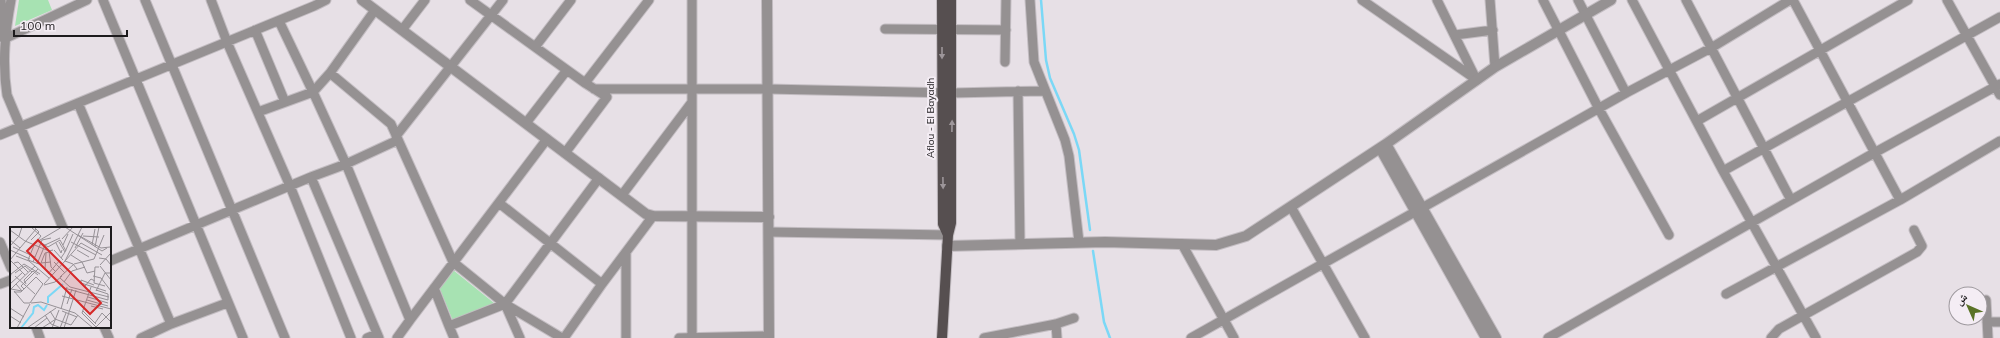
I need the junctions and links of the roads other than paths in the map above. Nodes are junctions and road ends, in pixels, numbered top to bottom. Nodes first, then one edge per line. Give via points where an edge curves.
1 (1, 0) edge
2 (11, 0) edge
3 (87, 0) edge
4 (102, 0) edge
5 (145, 0) edge
6 (211, 0) edge
7 (326, 0) edge
8 (362, 0) edge
9 (425, 0) edge
10 (470, 0) edge
11 (503, 0) edge
12 (571, 0) edge
13 (649, 0) edge
14 (692, 0) edge
15 (767, 0) edge
16 (942, 0) edge
17 (951, 0) edge
18 (1006, 0) edge
19 (1030, 0) edge
20 (1362, 0) edge
21 (1437, 0) edge
22 (1490, 0) edge
23 (1543, 0) edge
24 (1578, 0) edge
25 (1611, 0) edge
26 (1632, 0) edge
27 (1686, 0) edge
28 (1790, 0) edge
29 (1793, 0) edge
30 (1908, 0) edge
31 (1947, 0) edge
32 (376, 10) junction
33 (1586, 15) junction
34 (491, 16) junction
35 (2000, 17) edge
36 (279, 21) junction
37 (886, 29) dead end
38 (255, 30) junction
39 (402, 30) junction
40 (947, 30) junction
41 (1006, 30) junction
42 (1493, 30) junction
43 (1558, 30) junction
44 (1455, 35) junction
45 (1967, 35) junction
46 (4, 39) junction
47 (227, 42) junction
48 (535, 47) junction
49 (1711, 48) junction
50 (1820, 51) junction
51 (1005, 62) dead end
52 (170, 65) junction
53 (451, 67) junction
54 (1495, 67) junction
55 (567, 70) junction
56 (1669, 70) junction
57 (2, 72) edge
58 (330, 73) junction
59 (135, 80) junction
60 (1476, 80) junction
61 (585, 83) junction
62 (594, 89) junction
63 (693, 89) junction
64 (768, 89) junction
65 (1999, 89) edge
66 (1018, 91) junction
67 (1045, 91) junction
68 (313, 92) junction
69 (947, 92) junction
70 (1626, 93) junction
71 (1737, 98) junction
72 (285, 102) junction
73 (692, 102) junction
74 (1847, 102) junction
75 (78, 103) junction
76 (1599, 108) junction
77 (258, 112) junction
78 (1697, 121) junction
79 (526, 124) junction
80 (20, 126) junction
81 (0, 134) edge
82 (397, 138) junction
83 (547, 139) junction
84 (2000, 141) edge
85 (1383, 146) junction
86 (1765, 148) junction
87 (566, 153) junction
88 (1874, 153) junction
89 (346, 164) junction
90 (1723, 172) junction
91 (311, 177) junction
92 (599, 178) junction
93 (290, 186) junction
94 (622, 195) junction
95 (1791, 200) junction
96 (1900, 200) junction
97 (498, 202) junction
98 (1291, 207) junction
99 (1418, 210) junction
100 (232, 211) junction
101 (653, 216) junction
102 (693, 217) junction
103 (769, 217) junction
104 (1751, 223) junction
105 (195, 226) junction
106 (62, 227) edge
107 (1914, 230) dead end
108 (769, 232) junction
109 (1669, 234) dead end
110 (948, 235) junction
111 (0, 242) edge
112 (1079, 242) junction
113 (550, 243) junction
114 (1020, 244) junction
115 (1182, 244) junction
116 (947, 246) junction
117 (139, 249) junction
118 (626, 252) junction
119 (111, 261) edge
120 (453, 262) junction
121 (1322, 264) junction
122 (10, 266) edge
123 (1777, 267) junction
124 (10, 280) edge
125 (0, 284) edge
126 (602, 284) junction
127 (434, 288) junction
128 (1726, 294) dead end
129 (227, 303) junction
130 (505, 304) junction
131 (1804, 315) junction
132 (1074, 318) dead end
133 (410, 320) junction
134 (1224, 320) junction
135 (1988, 322) edge
136 (2000, 322) edge
137 (171, 324) junction
138 (1056, 324) junction
139 (449, 326) junction
140 (1987, 326) edge
141 (36, 328) edge
142 (104, 328) edge
143 (378, 336) edge
144 (692, 337) edge
145 (770, 337) edge
146 (40, 338) edge
147 (109, 338) edge
148 (141, 338) edge
149 (243, 338) edge
150 (285, 338) edge
151 (351, 338) edge
152 (367, 338) edge
153 (397, 338) edge
154 (454, 338) edge
155 (520, 338) edge
156 (563, 338) edge
157 (626, 338) edge
158 (679, 338) edge
159 (942, 338) edge
160 (984, 338) edge
161 (1057, 338) edge
162 (1191, 338) edge
163 (1234, 338) edge
164 (1365, 338) edge
165 (1486, 338) edge
166 (1496, 338) edge
167 (1548, 338) edge
168 (1771, 338) edge
169 (1816, 338) edge
170 (1988, 338) edge

1 - 46 street
2 - 46 street
3 - 46 street
4 - 59 street
5 - 52 street
6 - 47 street
7 - 36 street
8 - 32 street
9 - 39 street
10 - 34 street
11 - 34 street
12 - 48 street
13 - 61 street
14 - 63 street
15 - 64 street
16 - 40 main road
17 - 40 main road
18 - 41 street
19 - 67 street via 1034,62
20 - 60 street
21 - 44 street
22 - 42 street
23 - 43 street
24 - 33 street
25 - 33 street
26 - 56 street
27 - 49 street
28 - 49 street
29 - 50 street
30 - 50 street
31 - 45 street
32 - 39 street
32 - 58 street
33 - 43 street
33 - 70 street
34 - 48 street
34 - 53 street
35 - 45 street
36 - 38 street
36 - 68 street
37 - 40 street
38 - 47 street
38 - 72 street
39 - 53 street
40 - 41 street
40 - 69 main road
41 - 51 street
42 - 44 street
42 - 54 street
43 - 54 street
43 - 76 street
44 - 60 street
45 - 65 street
45 - 74 street
46 - 57 street
47 - 52 street
47 - 77 street
48 - 55 street
49 - 56 street
49 - 71 street
50 - 71 street
50 - 74 street
52 - 59 street
52 - 100 street
53 - 79 street
53 - 82 street
54 - 60 street
55 - 61 street
55 - 79 street
56 - 70 street
56 - 78 street
57 - 80 street via 7,95
58 - 68 street
58 - 82 street via 391,124
59 - 75 street
59 - 105 street
60 - 85 street
61 - 62 street
62 - 63 street
62 - 87 street via 606,97
63 - 64 street
63 - 73 street
64 - 69 street
64 - 103 street
65 - 88 street
66 - 67 street
66 - 69 street
66 - 114 street
67 - 112 street via 1069,156
68 - 72 street
68 - 89 street
69 - 110 main road via 951,223
70 - 76 street
71 - 78 street
71 - 86 street
72 - 77 street
73 - 94 street
73 - 102 street
74 - 86 street
74 - 88 street
75 - 80 street
75 - 117 street
76 - 99 street
76 - 109 street
77 - 93 street
78 - 90 street
79 - 83 street
80 - 81 street
80 - 106 street
82 - 89 street
82 - 120 street
83 - 87 street
83 - 97 street
84 - 96 street
85 - 98 street
85 - 99 street
86 - 90 street
86 - 95 street
87 - 92 street
88 - 95 street
88 - 96 street
89 - 91 street
89 - 133 street
90 - 104 street
91 - 93 street
91 - 143 street
92 - 94 street
92 - 113 street
93 - 100 street
93 - 151 street
94 - 101 street via 646,214
95 - 104 street
96 - 123 street
97 - 113 street
97 - 120 street
98 - 115 street via 1246,236 1216,245
98 - 121 street
99 - 121 street
99 - 165 street
99 - 166 street
100 - 105 street
100 - 150 street
101 - 102 street
101 - 118 street
102 - 103 street
102 - 144 street
103 - 108 street
104 - 123 street
104 - 167 street
105 - 117 street
105 - 129 street
107 - 131 street via 1922,246 1917,252
108 - 110 street
108 - 145 street
110 - 116 main road
111 - 122 street
112 - 114 street
112 - 115 street
113 - 126 street
113 - 130 street
114 - 116 street
115 - 134 street
116 - 159 main road
117 - 119 street
117 - 137 street
118 - 126 street
118 - 157 street
120 - 127 street
120 - 130 street
121 - 134 street
121 - 164 street
123 - 128 street
123 - 131 street
124 - 125 street
126 - 156 street
127 - 133 street
127 - 139 street
129 - 137 street
129 - 149 street
130 - 139 street
130 - 155 street
130 - 156 street
131 - 168 street via 1779,329
131 - 169 street
132 - 138 street
133 - 153 street
134 - 162 street
134 - 163 street
135 - 136 street
137 - 148 street
138 - 160 street
138 - 161 street
139 - 154 street
140 - 170 street
141 - 146 street
142 - 147 street
143 - 152 street
144 - 145 street
144 - 158 street

